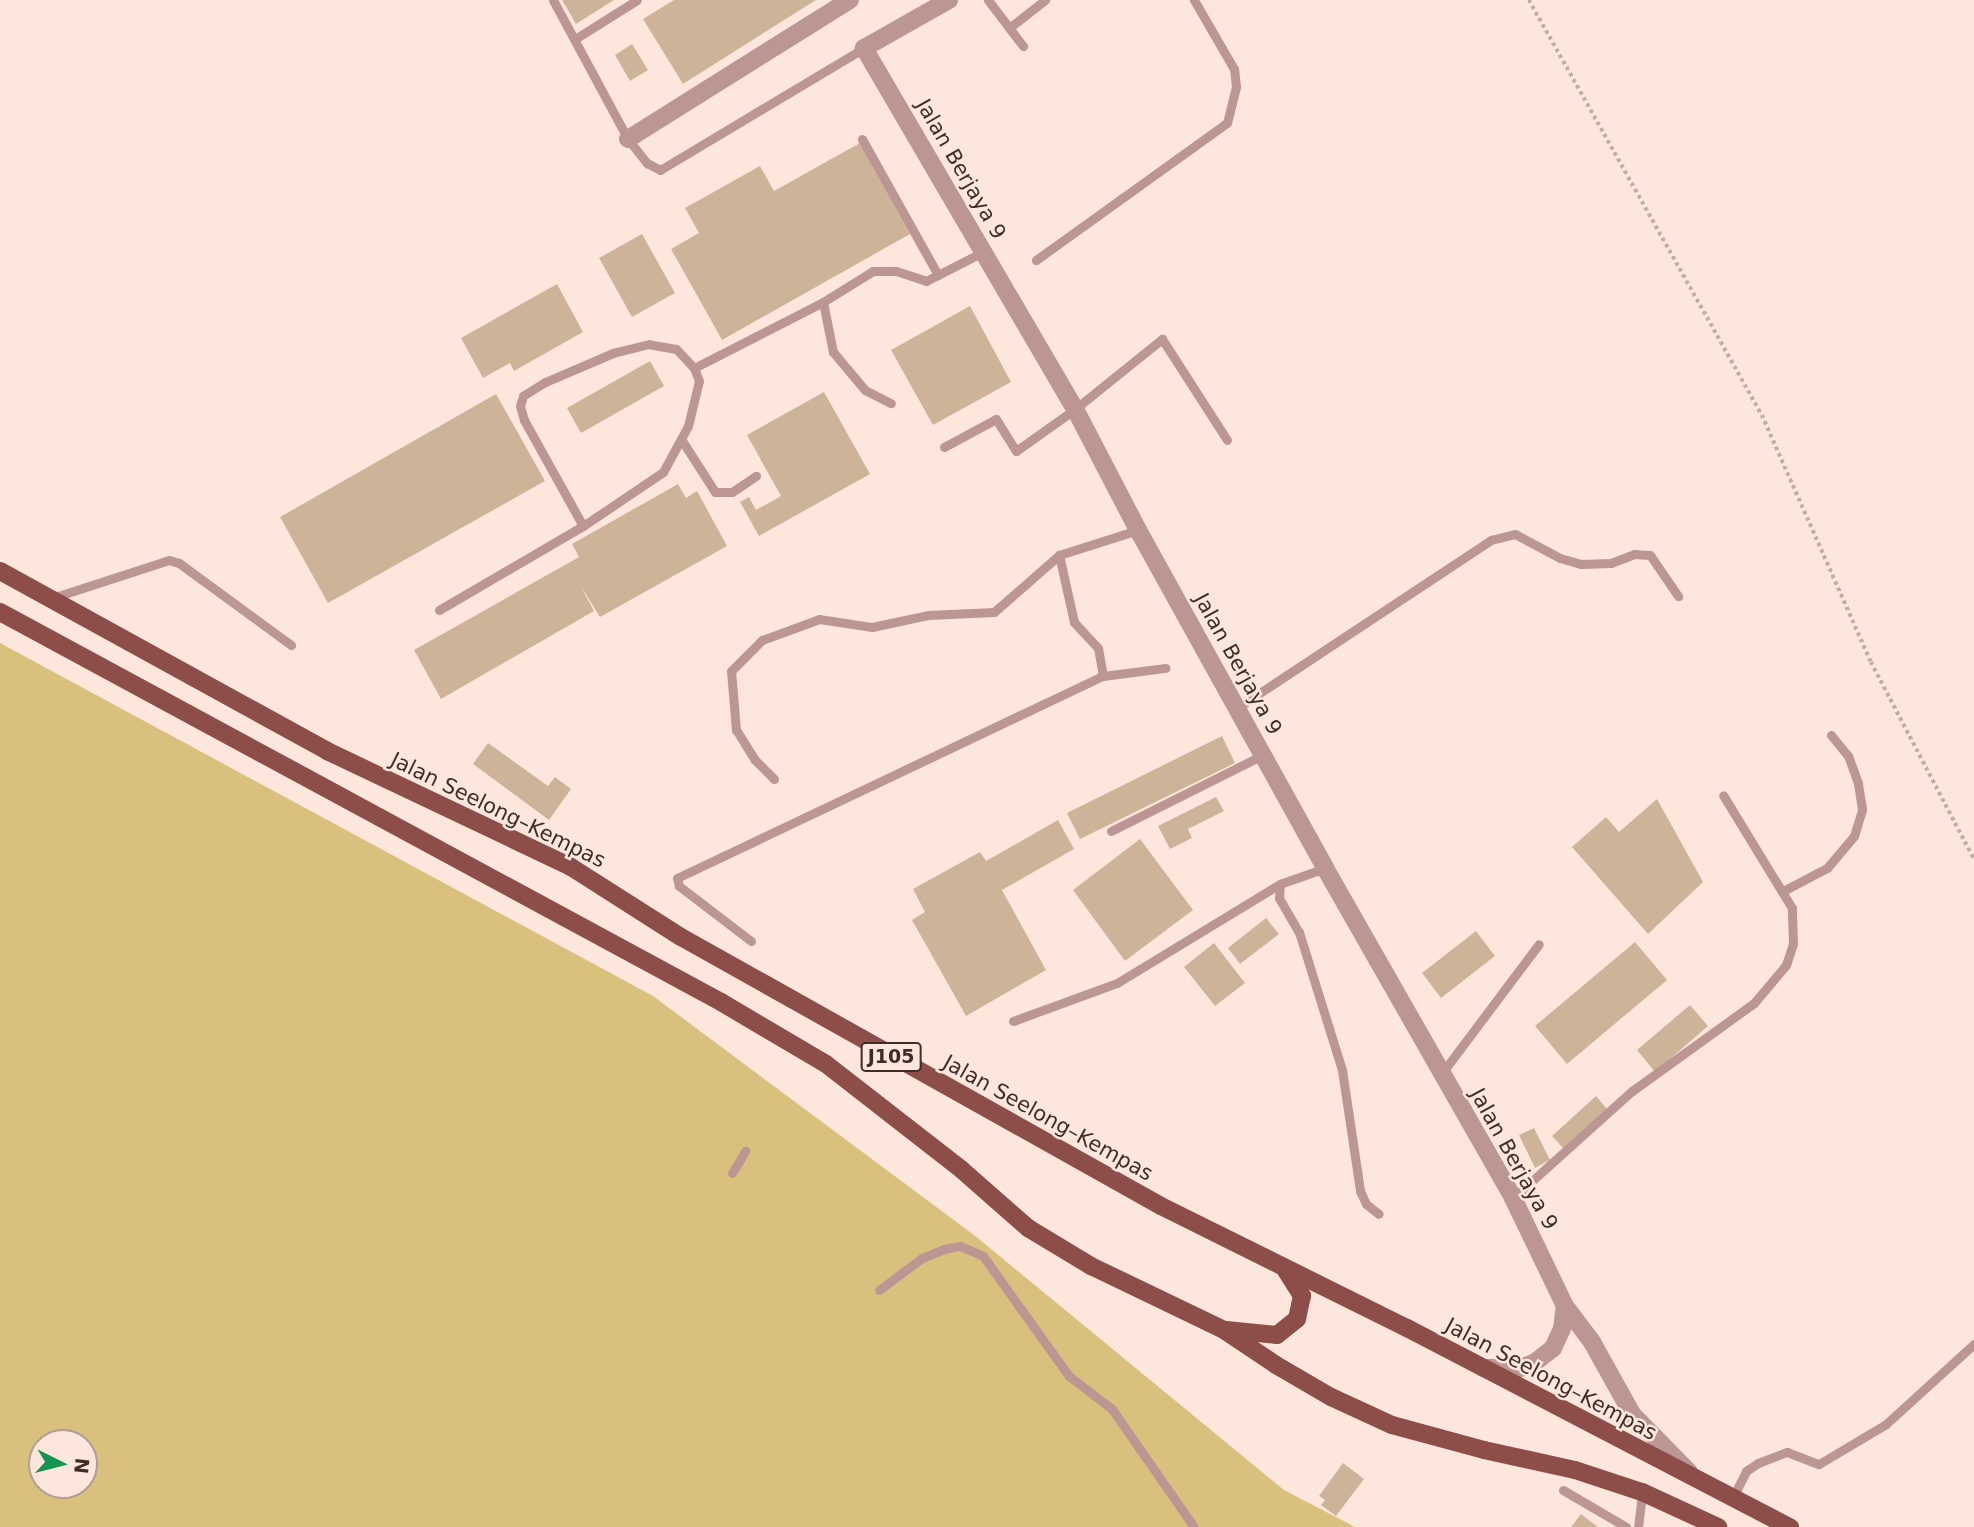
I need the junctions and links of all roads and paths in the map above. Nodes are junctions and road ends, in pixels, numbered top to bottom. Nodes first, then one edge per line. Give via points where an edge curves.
1 (552, 0) edge
2 (637, 0) edge
3 (850, 0) edge
4 (949, 0) edge
5 (988, 0) edge
6 (1045, 0) edge
7 (1194, 0) edge
8 (1529, 0) edge
9 (1009, 28) junction
10 (575, 39) junction
11 (1023, 46) dead end
12 (863, 48) junction
13 (628, 139) junction
14 (862, 139) dead end
15 (983, 251) junction
16 (1036, 260) dead end
17 (938, 275) junction
18 (823, 302) junction
19 (694, 368) junction
20 (891, 403) dead end
21 (1075, 409) junction
22 (681, 439) junction
23 (1227, 440) dead end
24 (944, 447) dead end
25 (756, 476) dead end
26 (583, 526) junction
27 (1138, 530) junction
28 (1059, 555) junction
29 (0, 572) edge
30 (1678, 596) dead end
31 (51, 598) junction
32 (439, 610) dead end
33 (0, 612) edge
34 (291, 645) dead end
35 (1165, 668) dead end
36 (1103, 676) junction
37 (1237, 708) junction
38 (1831, 735) dead end
39 (1263, 755) junction
40 (774, 779) dead end
41 (1723, 795) dead end
42 (1111, 831) dead end
43 (1974, 859) edge
44 (1325, 868) junction
45 (1280, 884) junction
46 (1783, 891) junction
47 (751, 941) dead end
48 (1539, 944) dead end
49 (1013, 1021) dead end
50 (1441, 1074) junction
51 (745, 1151) dead end
52 (732, 1172) dead end
53 (1513, 1198) junction
54 (1379, 1214) dead end
55 (1284, 1269) junction
56 (879, 1290) dead end
57 (1565, 1306) junction
58 (1224, 1330) junction
59 (1974, 1344) edge
60 (1483, 1368) junction
61 (1694, 1478) junction
62 (1563, 1490) dead end
63 (1642, 1492) junction
64 (1733, 1497) junction
65 (1194, 1527) edge
66 (1626, 1527) edge
67 (1639, 1527) edge
68 (1718, 1527) edge
69 (1790, 1527) edge

1 - 10 lane
2 - 10 lane
3 - 13 street
4 - 12 street
5 - 9 lane
6 - 9 lane
7 - 16 lane via 1234,69 1236,87 1227,122
8 - 43 path via 1762,415 1871,662
9 - 11 lane
10 - 13 lane
12 - 13 lane via 660,170 647,163
12 - 15 street, Jalan Berjaya 9
14 - 17 lane
15 - 17 lane
15 - 21 street, Jalan Berjaya 9
17 - 18 lane via 926,281 896,271 873,271
18 - 19 lane
18 - 20 lane via 833,352 865,390
19 - 22 lane via 699,381
19 - 26 lane via 676,349 649,344 613,353 523,396 524,420
21 - 23 lane via 1162,339
21 - 24 lane via 1016,451 996,419
21 - 27 street, Jalan Berjaya 9
22 - 25 lane via 715,492 732,492
22 - 26 lane via 663,472
26 - 32 lane
27 - 28 lane
27 - 37 street, Jalan Berjaya 9
28 - 36 lane via 1074,622 1098,648
28 - 40 lane via 994,612 928,615 872,627 819,620 762,640 731,671 736,730
29 - 31 main road, Jalan Seelong–Kempas / J105
30 - 37 lane via 1650,555 1581,564 1515,534 1491,540
31 - 34 lane via 169,560
31 - 55 main road, Jalan Seelong–Kempas / J105 via 327,751 571,867 681,937 961,1096
33 - 58 main road, J105 via 720,1002 826,1064 1028,1228 1091,1266
35 - 36 lane
36 - 47 lane via 677,878 679,886
37 - 39 street, Jalan Berjaya 9
38 - 46 lane via 1848,756 1858,783 1862,809 1854,836 1827,868
39 - 42 lane
39 - 44 street, Jalan Berjaya 9
41 - 46 lane
44 - 45 lane
44 - 50 street, Jalan Berjaya 9
45 - 49 lane via 1116,984
45 - 54 lane via 1279,898 1299,932 1342,1070 1360,1191 1366,1204
46 - 53 lane via 1794,931 1786,965 1777,978 1754,1003 1632,1091
48 - 50 lane
50 - 53 street, Jalan Berjaya 9
51 - 52 lane
53 - 57 street, Jalan Berjaya 9
55 - 58 main road via 1302,1296 1297,1320 1277,1335
55 - 60 main road, Jalan Seelong–Kempas / J105
56 - 65 lane via 922,1258 944,1249 960,1246 983,1256 1069,1376 1112,1409
57 - 60 street via 1553,1348 1534,1363 1520,1368
57 - 61 street, Jalan Berjaya 9 via 1592,1342 1632,1414
58 - 63 main road, J105 via 1331,1397 1392,1424
59 - 64 lane via 1886,1424 1819,1464 1787,1452 1758,1463 1746,1471
60 - 61 main road, Jalan Seelong–Kempas / J105
61 - 64 main road, Jalan Seelong–Kempas / J105
62 - 66 lane
63 - 67 lane
63 - 68 main road, J105
64 - 69 main road, Jalan Seelong–Kempas / J105

